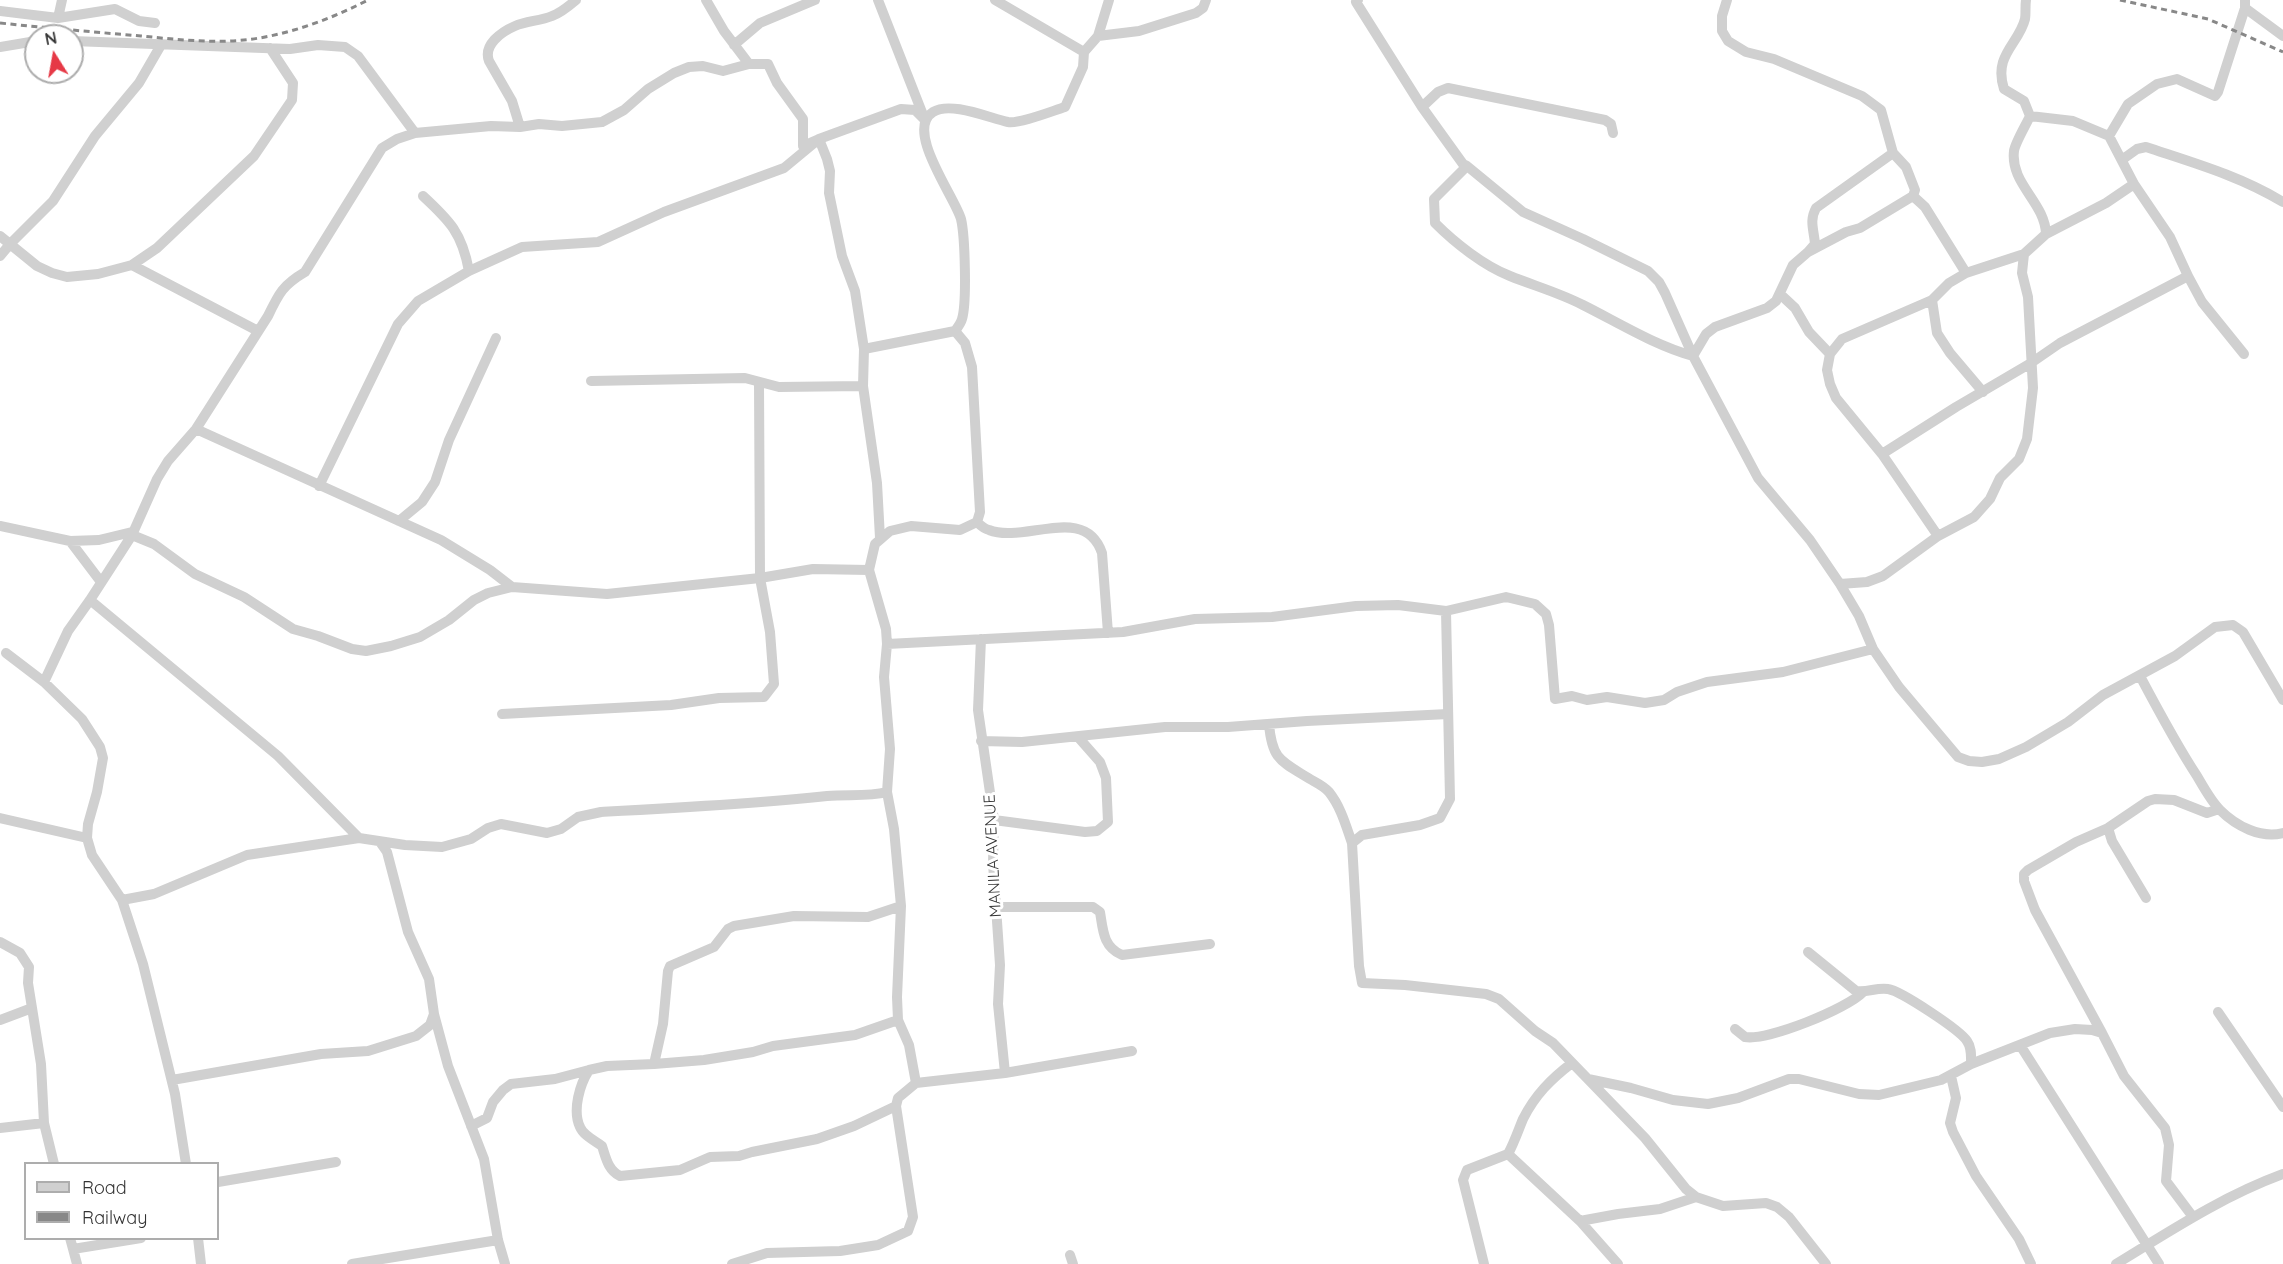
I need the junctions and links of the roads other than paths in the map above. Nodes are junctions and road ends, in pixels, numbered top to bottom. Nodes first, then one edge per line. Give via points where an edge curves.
1 (62, 0) edge
2 (576, 0) edge
3 (706, 0) edge
4 (815, 0) edge
5 (878, 0) edge
6 (995, 0) edge
7 (1109, 0) edge
8 (1206, 0) edge
9 (1727, 0) edge
10 (2026, 0) edge
11 (1356, 1) edge
12 (2245, 4) edge
13 (0, 11) edge
14 (58, 18) junction
15 (155, 23) dead end
16 (1098, 36) junction
17 (2283, 36) edge
18 (84, 42) edge
19 (24, 43) edge
20 (161, 45) junction
21 (734, 45) junction
22 (0, 47) edge
23 (270, 48) junction
24 (1084, 52) junction
25 (749, 64) junction
26 (1422, 107) junction
27 (2030, 116) junction
28 (925, 120) junction
29 (520, 127) junction
30 (415, 133) junction
31 (1613, 133) dead end
32 (2109, 136) junction
33 (819, 139) junction
34 (1893, 153) junction
35 (2123, 159) junction
36 (1467, 166) junction
37 (2134, 184) junction
38 (423, 196) dead end
39 (1913, 196) junction
40 (2283, 202) edge
41 (2046, 234) junction
42 (0, 236) edge
43 (10, 244) junction
44 (1808, 252) junction
45 (2024, 254) junction
46 (0, 256) edge
47 (132, 265) junction
48 (469, 271) junction
49 (1966, 273) junction
50 (2188, 276) junction
51 (1780, 294) junction
52 (1932, 300) junction
53 (258, 331) junction
54 (955, 331) junction
55 (496, 338) dead end
56 (864, 349) junction
57 (1830, 354) junction
58 (2244, 354) dead end
59 (1693, 356) junction
60 (2031, 363) junction
61 (591, 381) dead end
62 (759, 383) junction
63 (863, 386) junction
64 (1983, 392) junction
65 (196, 429) junction
66 (1882, 454) junction
67 (319, 486) junction
68 (399, 521) junction
69 (977, 522) junction
70 (0, 526) edge
71 (132, 534) junction
72 (1938, 536) junction
73 (880, 537) junction
74 (70, 541) junction
75 (869, 570) junction
76 (760, 578) junction
77 (101, 582) junction
78 (1840, 584) junction
79 (512, 587) junction
80 (90, 600) junction
81 (1446, 611) junction
82 (1108, 633) junction
83 (981, 639) junction
84 (887, 644) junction
85 (1873, 650) junction
86 (6, 652) dead end
87 (2140, 676) junction
88 (44, 682) junction
89 (2283, 700) edge
90 (502, 714) dead end
91 (1448, 714) junction
92 (1269, 724) junction
93 (1078, 737) junction
94 (981, 741) junction
95 (887, 792) junction
96 (2219, 809) junction
97 (0, 818) edge
98 (994, 820) junction
99 (2108, 828) junction
100 (2283, 833) edge
101 (87, 838) junction
102 (359, 838) junction
103 (380, 842) junction
104 (1352, 843) junction
105 (2146, 898) dead end
106 (122, 900) junction
107 (901, 906) junction
108 (997, 907) junction
109 (0, 942) edge
110 (1210, 944) dead end
111 (1808, 952) dead end
112 (1863, 992) junction
113 (32, 1008) junction
114 (2218, 1012) dead end
115 (434, 1014) junction
116 (0, 1020) edge
117 (898, 1020) junction
118 (1735, 1029) dead end
119 (2102, 1033) junction
120 (2020, 1044) junction
121 (1132, 1051) dead end
122 (1572, 1063) junction
123 (654, 1064) junction
124 (1971, 1064) junction
125 (589, 1070) junction
126 (1005, 1073) junction
127 (1951, 1076) junction
128 (1588, 1079) junction
129 (172, 1080) junction
130 (916, 1083) junction
131 (896, 1106) junction
132 (2283, 1107) edge
133 (44, 1123) junction
134 (471, 1126) junction
135 (0, 1128) edge
136 (1508, 1154) junction
137 (54, 1162) edge
138 (186, 1162) edge
139 (336, 1162) dead end
140 (2283, 1174) edge
141 (219, 1182) edge
142 (1696, 1197) junction
143 (2193, 1217) junction
144 (1580, 1221) junction
145 (127, 1240) edge
146 (198, 1240) edge
147 (498, 1240) junction
148 (72, 1244) edge
149 (2147, 1245) junction
150 (2027, 1263) edge
151 (76, 1264) edge
152 (201, 1264) edge
153 (352, 1264) edge
154 (505, 1264) edge
155 (732, 1264) edge
156 (1484, 1264) edge
157 (1618, 1264) edge
158 (1826, 1264) edge
159 (2116, 1264) edge
160 (2159, 1264) edge

1 - 14 street
2 - 29 street via 553,16 514,26 489,47 489,61 512,101
3 - 21 street
4 - 21 street via 760,23
5 - 28 street
6 - 24 street
7 - 16 street
8 - 16 street via 1196,13 1139,31
9 - 34 street via 1722,30 1728,41 1746,52 1774,59 1862,96 1881,111
10 - 27 street via 2025,20 2004,55 2002,82 2004,89 2024,100
11 - 26 street
12 - 17 street
12 - 32 street via 2215,96 2177,79 2157,84 2128,104
13 - 14 street
14 - 15 street via 115,9 139,21
16 - 24 street
18 - 20 street
19 - 22 street
20 - 23 street
20 - 43 street via 139,83 96,136 53,201
21 - 25 street
23 - 30 street via 345,47 358,56
23 - 47 street via 293,83 292,100 254,156 157,248
24 - 28 street via 1083,67 1065,107 1012,123 955,108 934,111
25 - 29 street via 723,71 689,67 648,89 624,110 602,122
25 - 33 street via 768,64 803,118 803,146
26 - 31 street via 1448,88 1605,120 1611,124
26 - 36 street
27 - 32 street via 2073,121
27 - 41 street via 2014,150 2019,180 2046,222
28 - 33 street via 915,110 901,109
28 - 54 street via 926,140 936,171 960,217 964,237 964,308
29 - 30 street
30 - 53 street via 382,148 305,272 288,282
32 - 35 street
33 - 48 street via 784,168 664,212 598,242 522,247
33 - 56 street via 830,171 828,193 842,256 855,291
34 - 39 street via 1906,167 1915,190
34 - 44 street via 1816,208 1811,224 1815,244
35 - 37 street
35 - 40 street via 2146,147 2226,173
36 - 59 street via 1523,212 1648,271 1665,293
36 - 59 street via 1434,199 1435,223 1452,241 1508,276 1553,291 1616,324
37 - 41 street
37 - 50 street via 2170,237
38 - 48 street via 449,220 465,249
39 - 44 street via 1860,228
39 - 49 street via 1925,207
41 - 45 street
42 - 43 street
43 - 46 street
43 - 47 street via 37,266 68,277
44 - 51 street via 1793,265
45 - 49 street
45 - 60 street via 2022,273 2028,297
47 - 53 street
48 - 67 street via 418,301 399,324
49 - 52 street via 1948,283
50 - 58 street via 2202,302
50 - 60 street via 2060,343
51 - 57 street
51 - 59 street via 1767,308 1706,333
52 - 57 street via 1842,339
52 - 64 street via 1937,333
53 - 65 street
54 - 56 street
54 - 69 street via 965,343 972,367 980,512
55 - 68 street via 449,440 435,482 422,502
56 - 63 street
57 - 66 street via 1827,370 1836,398
59 - 78 street via 1758,478 1810,540
60 - 64 street
60 - 72 street via 2033,388 2027,439 2019,459 2000,478 1990,499 1974,517
61 - 62 street via 745,378
62 - 63 street via 779,387
62 - 76 street
63 - 73 street via 877,483
64 - 66 street
65 - 67 street
65 - 71 street via 162,470
66 - 72 street
67 - 68 street
68 - 79 street via 441,540
69 - 73 street via 960,530 912,526
69 - 82 street via 989,531 1012,533 1053,527 1084,530 1092,536 1102,553
70 - 74 street
71 - 74 street
71 - 77 street
71 - 79 street via 293,629 366,651 420,637 474,600
72 - 78 street via 1883,576 1868,582
73 - 75 street
74 - 77 street
75 - 76 street via 813,569
75 - 84 street
76 - 79 street via 607,594
76 - 90 street via 774,684 764,697
77 - 80 street
78 - 85 street
80 - 88 street via 68,631
80 - 102 street via 279,756
81 - 82 street via 1398,605 1356,606 1272,617 1195,619
81 - 85 street via 1506,597 1535,604 1546,614 1549,625 1555,699 1572,696 1645,703 1664,700 1707,682 1783,672
81 - 91 street
82 - 83 street
83 - 84 street
83 - 94 street, MANILA AVENUE
84 - 95 street
85 - 87 street via 1958,757 1982,762 2026,747 2103,695
86 - 88 street
87 - 89 street via 2215,627 2233,625 2243,632
87 - 96 street via 2180,750
88 - 101 street via 82,719 100,747 103,758
91 - 92 street
91 - 104 street via 1450,799 1440,818 1362,835
92 - 93 street via 1165,727
92 - 104 street via 1275,753 1329,791
93 - 94 street
93 - 98 street via 1100,762 1106,778 1108,822 1097,831 1085,832
94 - 98 street, MANILA AVENUE
95 - 103 street via 601,812 578,817 547,833 501,824 471,839 442,847
95 - 107 street
96 - 99 street via 2207,813 2174,800 2155,799
96 - 100 street via 2246,828 2260,833
97 - 101 street
98 - 108 street, MANILA AVENUE
99 - 105 street
99 - 119 street via 2076,842 2024,874 2035,910
101 - 106 street via 92,855
102 - 103 street
102 - 106 street via 247,855 154,894
103 - 115 street via 387,852 408,932 429,979
104 - 122 street via 1362,983 1486,994 1499,999
106 - 129 street via 143,964
107 - 117 street
107 - 123 street via 868,917 794,916 734,926 714,947 670,966
108 - 110 street via 1093,907 1100,912 1106,943 1122,955
108 - 126 street, MANILA AVENUE via 998,1004
109 - 113 street via 20,953 29,967
111 - 112 street via 1848,986
112 - 118 street via 1848,1004 1760,1037 1745,1037
112 - 124 street via 1890,989 1930,1012 1967,1040
113 - 116 street
113 - 133 street via 41,1064
114 - 132 street
115 - 129 street via 430,1025 416,1036 384,1047
115 - 134 street via 448,1066
117 - 123 street via 855,1035 704,1060
117 - 130 street via 909,1045
119 - 120 street via 2075,1029
119 - 143 street via 2124,1076 2165,1128 2169,1145 2166,1181
120 - 124 street
120 - 149 street
121 - 126 street
122 - 128 street
122 - 136 street via 1541,1089
123 - 125 street
124 - 127 street
125 - 131 street via 577,1106 580,1127 602,1146 607,1163 620,1176 680,1170 710,1157 739,1156 817,1139
125 - 134 street via 512,1084 493,1102 487,1118
126 - 130 street
127 - 128 street via 1879,1095 1789,1079 1738,1098 1708,1104 1673,1100
127 - 150 street via 1956,1098 1950,1123 1953,1132 1976,1176 2019,1239
128 - 142 street
129 - 138 street
130 - 131 street via 898,1098
131 - 155 street via 913,1217 908,1231 878,1245 840,1251 767,1253
133 - 135 street
133 - 137 street
134 - 147 street via 484,1159
136 - 144 street
136 - 156 street via 1463,1175
139 - 141 street
140 - 143 street via 2244,1189
142 - 144 street via 1660,1209
142 - 158 street via 1723,1206 1766,1203 1777,1207
143 - 149 street
144 - 157 street
145 - 148 street
146 - 152 street
147 - 153 street
147 - 154 street
148 - 151 street
149 - 159 street
149 - 160 street

